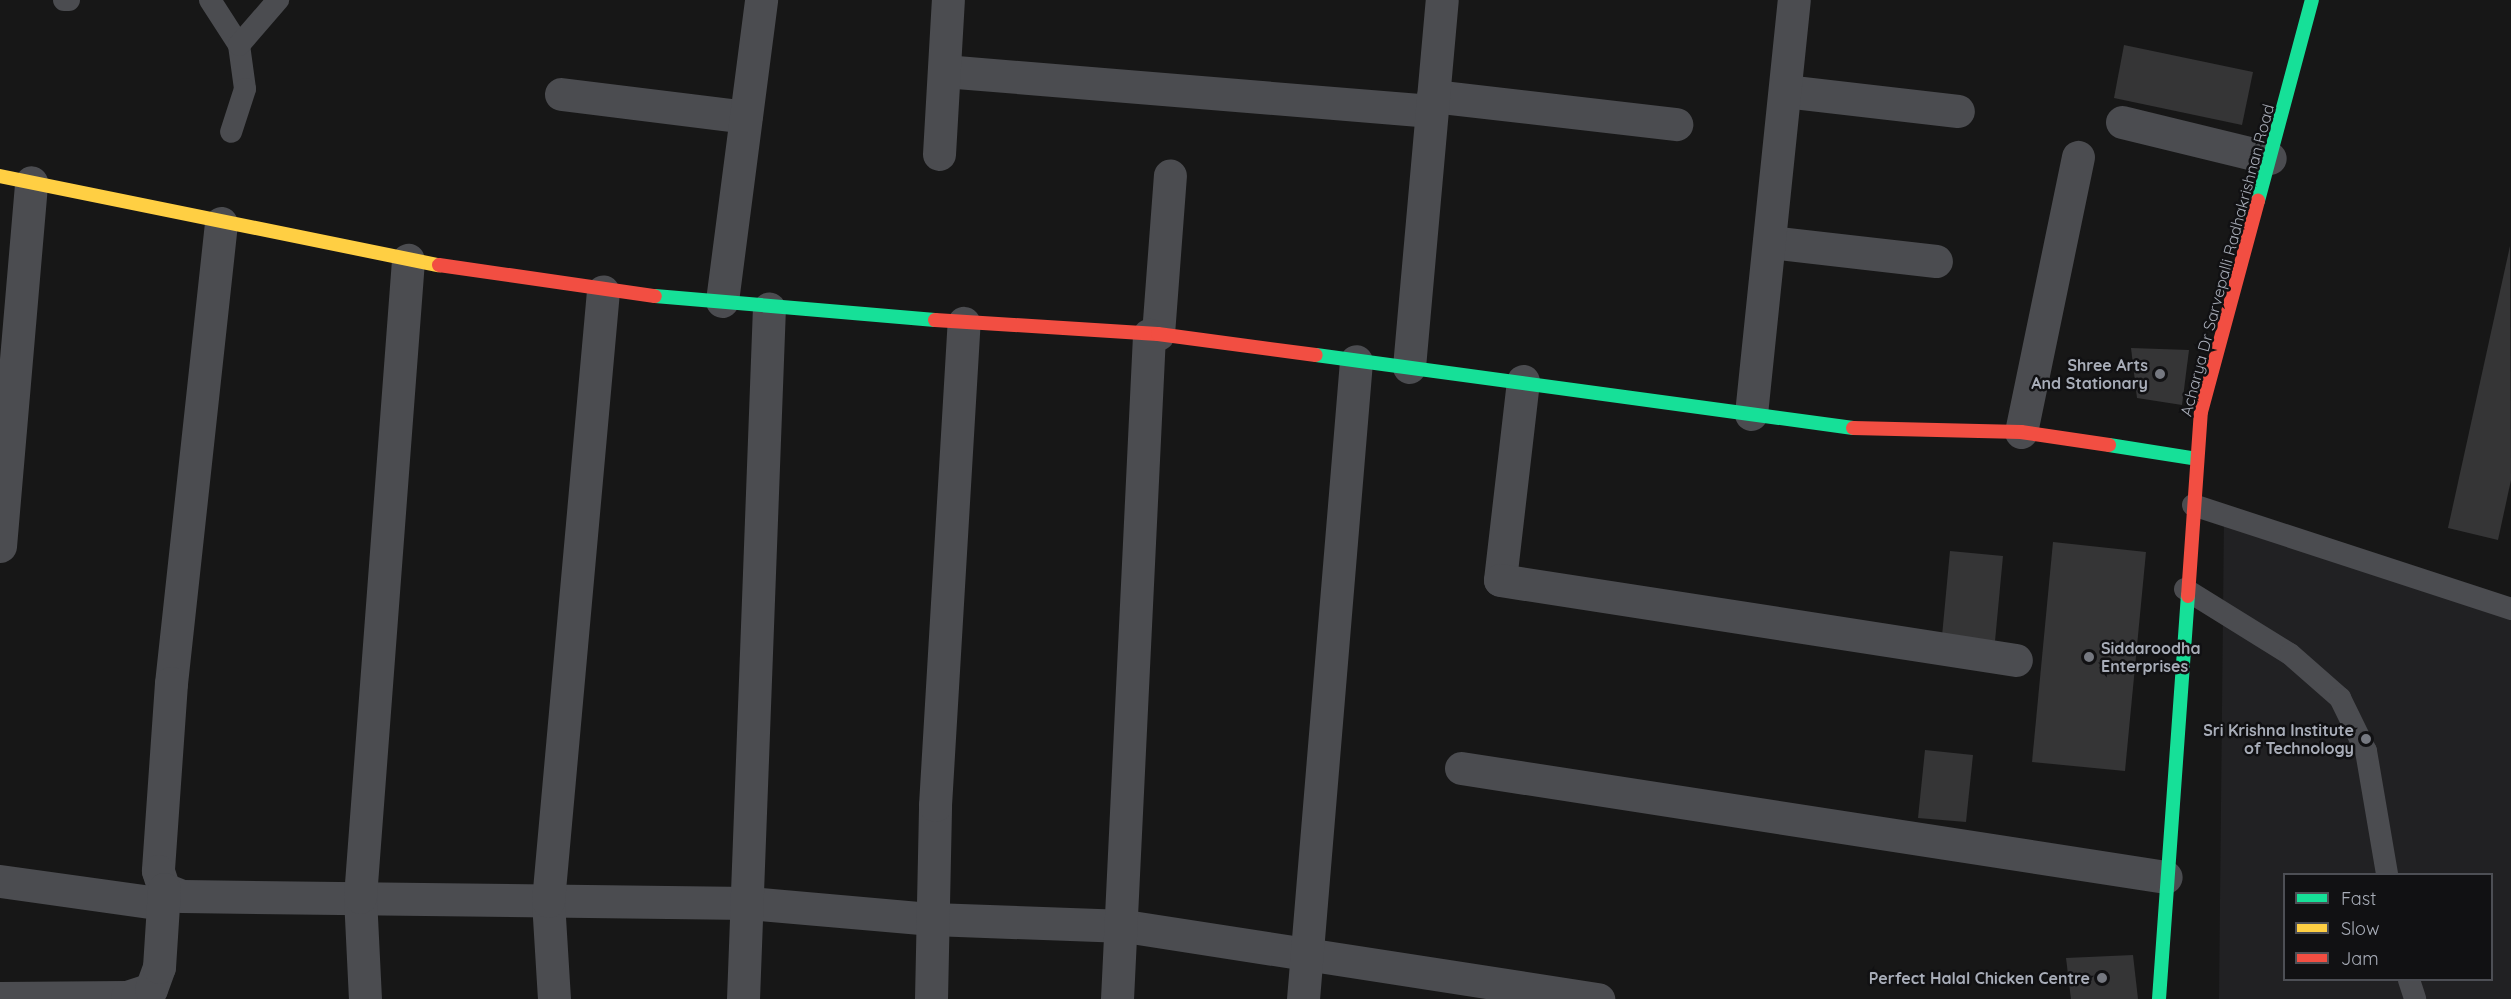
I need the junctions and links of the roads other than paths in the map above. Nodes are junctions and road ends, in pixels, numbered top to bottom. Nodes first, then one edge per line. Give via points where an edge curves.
1 (64, 0) edge
2 (69, 0) edge
3 (210, 0) edge
4 (278, 0) edge
5 (761, 0) edge
6 (948, 0) edge
7 (1442, 0) edge
8 (1794, 0) edge
9 (2310, 0) edge
10 (239, 45) junction
11 (944, 71) junction
12 (1785, 92) junction
13 (561, 94) dead end
14 (1432, 103) junction
15 (1958, 111) dead end
16 (746, 117) junction
17 (2122, 122) dead end
18 (1676, 124) dead end
19 (231, 132) dead end
20 (939, 154) dead end
21 (2078, 157) dead end
22 (2270, 158) junction
23 (1170, 175) dead end
24 (15, 179) edge
25 (221, 223) junction
26 (1769, 242) junction
27 (408, 260) junction
28 (1936, 261) dead end
29 (603, 291) junction
30 (722, 301) junction
31 (769, 308) junction
32 (964, 323) junction
33 (1153, 335) junction
34 (1356, 361) junction
35 (1409, 367) junction
36 (1524, 381) junction
37 (1751, 414) junction
38 (2021, 432) junction
39 (2197, 459) junction
40 (2193, 505) junction
41 (0, 546) edge
42 (2185, 589) junction
43 (2511, 609) edge
44 (2016, 660) dead end
45 (1461, 768) dead end
46 (2386, 873) edge
47 (2166, 877) junction
48 (0, 881) edge
49 (164, 896) junction
50 (360, 897) junction
51 (548, 901) junction
52 (748, 903) junction
53 (932, 919) junction
54 (1125, 926) junction
55 (1306, 954) junction
56 (2409, 981) edge
57 (0, 998) edge
58 (365, 999) edge
59 (554, 999) edge
60 (743, 999) edge
61 (931, 999) edge
62 (1117, 999) edge
63 (1303, 999) edge
64 (1598, 999) edge
65 (2158, 999) edge
66 (2415, 999) edge

1 - 2 lane
3 - 10 lane
4 - 10 lane
5 - 16 street
6 - 11 street
7 - 14 street
8 - 12 street
9 - 22 street, Acharya Dr Sarvepalli Radhakrishnan Road
10 - 19 lane via 245,89
11 - 14 street
11 - 20 street
12 - 15 street
12 - 26 street
13 - 16 street
14 - 18 street
14 - 35 street
16 - 30 street
17 - 22 street
21 - 38 street
22 - 39 street, Acharya Dr Sarvepalli Radhakrishnan Road via 2201,412
23 - 33 street
24 - 25 street
24 - 41 street
25 - 27 street
25 - 49 street via 171,683 158,872
26 - 28 street
26 - 37 street
27 - 29 street
27 - 50 street
29 - 30 street
29 - 51 street
30 - 31 street
31 - 32 street
31 - 52 street
32 - 33 street
32 - 53 street
33 - 34 street
33 - 54 street
34 - 35 street
34 - 55 street
35 - 36 street
36 - 37 street
36 - 44 street via 1500,580
37 - 38 street via 1858,429
38 - 39 street
39 - 40 street, Acharya Dr Sarvepalli Radhakrishnan Road
40 - 42 street, Acharya Dr Sarvepalli Radhakrishnan Road
40 - 43 lane
42 - 46 lane via 2290,654 2340,698 2366,751
42 - 47 street, Acharya Dr Sarvepalli Radhakrishnan Road
45 - 47 street
47 - 65 street, Acharya Dr Sarvepalli Radhakrishnan Road
48 - 49 street
49 - 50 street
49 - 57 street via 159,967 151,989 127,998
50 - 51 street
50 - 58 street
51 - 52 street
51 - 59 street
52 - 53 street
52 - 60 street
53 - 54 street
53 - 61 street
54 - 55 street
54 - 62 street
55 - 63 street
55 - 64 street
56 - 66 lane

